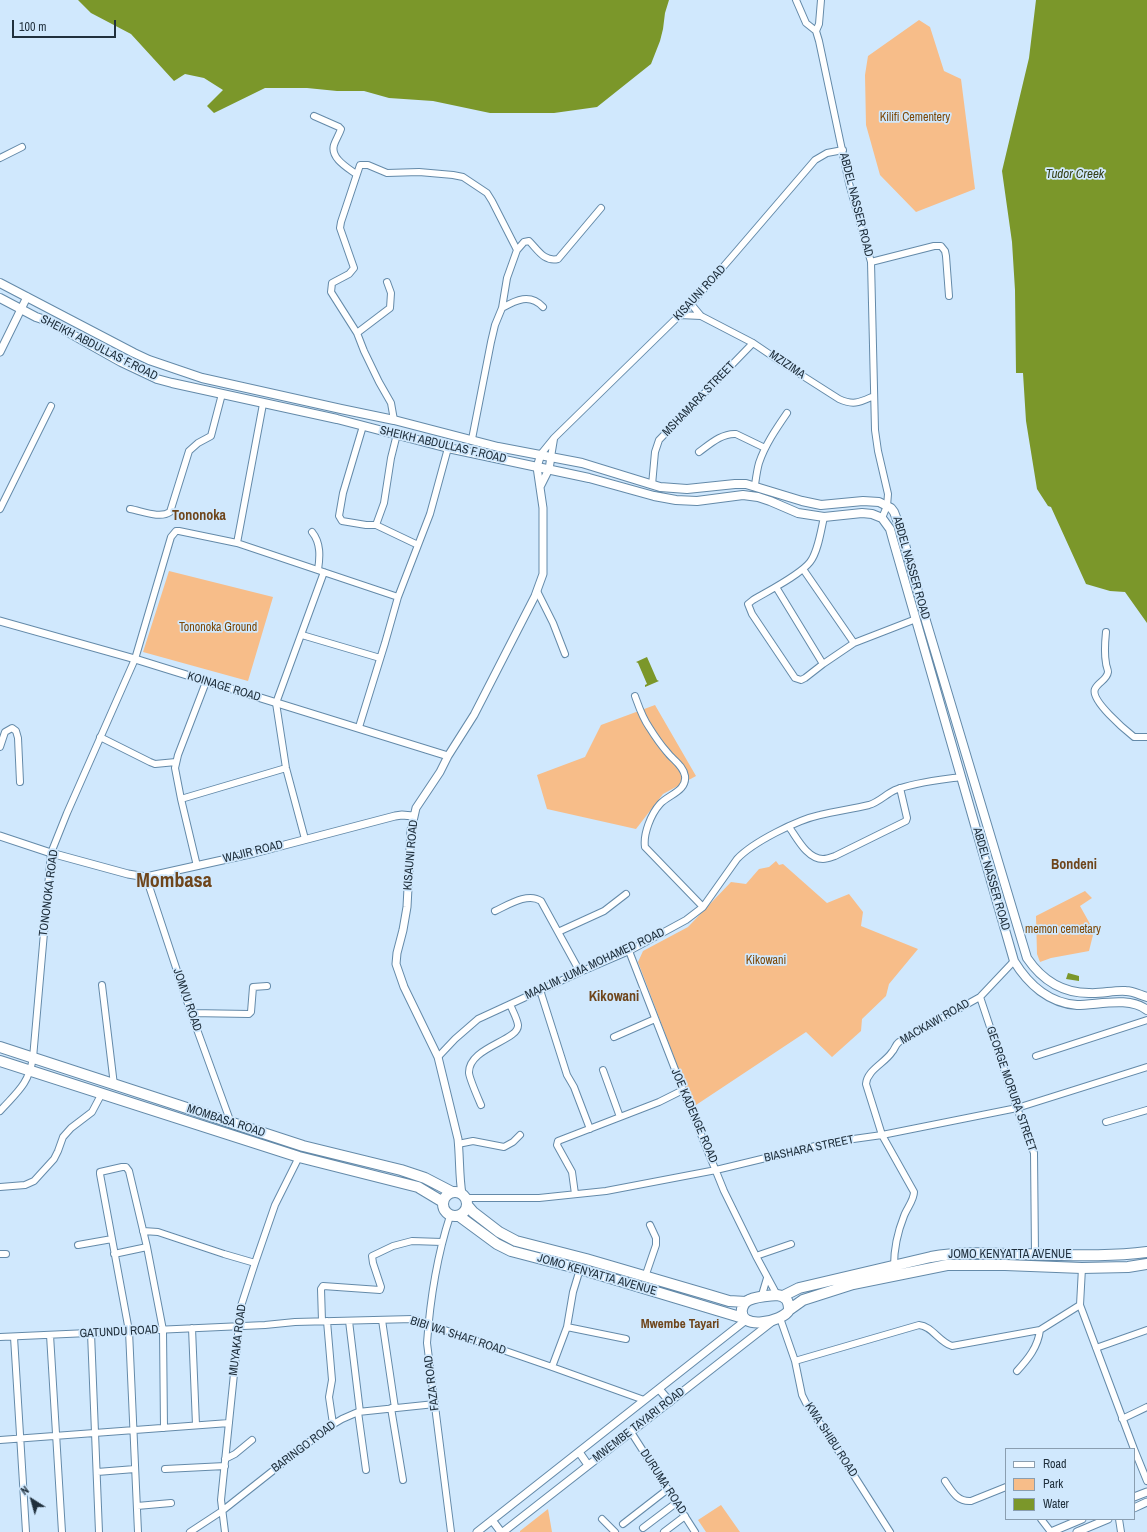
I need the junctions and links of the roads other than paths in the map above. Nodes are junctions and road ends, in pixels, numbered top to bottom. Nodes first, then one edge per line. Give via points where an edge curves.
1 (796, 0) edge
2 (821, 0) edge
3 (816, 31) junction
4 (314, 116) dead end
5 (22, 147) dead end
6 (843, 150) junction
7 (0, 158) edge
8 (356, 174) junction
9 (601, 208) dead end
10 (517, 250) junction
11 (871, 262) junction
12 (388, 282) dead end
13 (0, 283) edge
14 (949, 296) dead end
15 (27, 297) junction
16 (0, 298) edge
17 (691, 304) junction
18 (543, 307) dead end
19 (502, 308) junction
20 (22, 309) junction
21 (680, 315) junction
22 (700, 316) junction
23 (357, 333) junction
24 (754, 343) junction
25 (0, 352) edge
26 (222, 394) junction
27 (874, 396) junction
28 (263, 404) junction
29 (51, 406) dead end
30 (787, 413) dead end
31 (394, 420) junction
32 (363, 426) junction
33 (397, 434) junction
34 (554, 438) junction
35 (472, 439) junction
36 (448, 448) junction
37 (765, 448) junction
38 (699, 452) dead end
39 (541, 454) junction
40 (551, 457) junction
41 (538, 467) junction
42 (549, 469) junction
43 (652, 485) junction
44 (755, 486) junction
45 (540, 487) junction
46 (887, 506) junction
47 (0, 509) edge
48 (130, 509) dead end
49 (824, 517) junction
50 (882, 518) junction
51 (376, 525) junction
52 (312, 532) dead end
53 (237, 543) junction
54 (418, 545) junction
55 (803, 569) junction
56 (321, 571) junction
57 (776, 587) junction
58 (537, 591) junction
59 (398, 597) junction
60 (916, 619) junction
61 (0, 621) edge
62 (1106, 632) dead end
63 (302, 635) junction
64 (854, 643) junction
65 (565, 654) dead end
66 (380, 658) junction
67 (135, 659) junction
68 (823, 664) junction
69 (206, 682) junction
70 (636, 696) dead end
71 (276, 703) junction
72 (359, 727) junction
73 (100, 737) junction
74 (1147, 737) edge
75 (961, 739) junction
76 (951, 740) junction
77 (0, 747) edge
78 (448, 756) junction
79 (176, 762) junction
80 (286, 768) junction
81 (961, 777) junction
82 (20, 782) dead end
83 (900, 788) junction
84 (181, 799) junction
85 (980, 804) junction
86 (970, 807) junction
87 (413, 816) junction
88 (789, 827) junction
89 (0, 836) edge
90 (305, 839) junction
91 (51, 853) junction
92 (197, 866) junction
93 (146, 878) junction
94 (626, 894) dead end
95 (704, 907) junction
96 (495, 911) dead end
97 (558, 932) junction
98 (629, 951) junction
99 (1014, 961) junction
100 (580, 972) junction
101 (102, 985) dead end
102 (267, 986) dead end
103 (540, 990) junction
104 (980, 997) junction
105 (1147, 997) edge
106 (510, 1004) junction
107 (1147, 1010) edge
108 (191, 1013) junction
109 (655, 1019) junction
110 (1147, 1020) edge
111 (614, 1037) dead end
112 (0, 1047) edge
113 (1036, 1056) dead end
114 (438, 1057) junction
115 (33, 1058) junction
116 (0, 1061) edge
117 (45, 1062) junction
118 (1147, 1067) edge
119 (603, 1070) dead end
120 (31, 1071) junction
121 (41, 1074) junction
122 (114, 1085) junction
123 (683, 1090) junction
124 (102, 1094) junction
125 (481, 1105) dead end
126 (1017, 1108) junction
127 (1147, 1110) edge
128 (0, 1111) edge
129 (620, 1117) junction
130 (1106, 1122) dead end
131 (231, 1123) junction
132 (590, 1129) junction
133 (520, 1135) dead end
134 (882, 1135) junction
135 (458, 1144) junction
136 (299, 1157) junction
137 (716, 1170) junction
138 (0, 1187) edge
139 (575, 1194) junction
140 (462, 1197) junction
141 (443, 1202) junction
142 (454, 1216) junction
143 (650, 1225) dead end
144 (143, 1231) junction
145 (112, 1239) junction
146 (442, 1242) junction
147 (791, 1244) dead end
148 (78, 1245) dead end
149 (147, 1247) junction
150 (1147, 1252) edge
151 (114, 1254) junction
152 (1035, 1254) junction
153 (756, 1256) junction
154 (255, 1263) junction
155 (1147, 1264) edge
156 (894, 1266) junction
157 (1082, 1268) junction
158 (580, 1269) junction
159 (645, 1277) junction
160 (767, 1278) junction
161 (780, 1295) junction
162 (762, 1298) junction
163 (746, 1302) junction
164 (1080, 1305) junction
165 (789, 1310) junction
166 (778, 1318) junction
167 (745, 1319) junction
168 (382, 1320) junction
169 (324, 1321) junction
170 (349, 1321) junction
171 (429, 1325) junction
172 (239, 1326) junction
173 (567, 1327) junction
174 (192, 1328) junction
175 (163, 1330) junction
176 (1040, 1330) junction
177 (1147, 1330) edge
178 (129, 1331) junction
179 (91, 1333) junction
180 (50, 1335) junction
181 (0, 1337) edge
182 (14, 1337) junction
183 (626, 1339) dead end
184 (1096, 1348) junction
185 (795, 1361) junction
186 (552, 1367) junction
187 (1017, 1371) dead end
188 (659, 1389) junction
189 (644, 1400) junction
190 (670, 1402) junction
191 (435, 1404) junction
192 (1147, 1407) edge
193 (393, 1408) junction
194 (359, 1412) junction
195 (1122, 1419) junction
196 (229, 1424) junction
197 (333, 1424) junction
198 (196, 1425) junction
199 (164, 1428) junction
200 (134, 1430) junction
201 (631, 1432) junction
202 (95, 1433) junction
203 (56, 1436) junction
204 (20, 1438) junction
205 (0, 1440) edge
206 (252, 1440) dead end
207 (1134, 1448) edge
208 (226, 1451) junction
209 (1135, 1451) edge
210 (579, 1452) junction
211 (235, 1454) junction
212 (225, 1463) junction
213 (588, 1465) junction
214 (135, 1469) junction
215 (165, 1470) dead end
216 (366, 1470) dead end
217 (97, 1472) junction
218 (403, 1480) dead end
219 (946, 1480) dead end
220 (1147, 1481) edge
221 (1005, 1487) edge
222 (668, 1489) junction
223 (1147, 1492) edge
224 (1135, 1496) edge
225 (676, 1503) junction
226 (171, 1504) dead end
227 (1140, 1505) edge
228 (137, 1506) junction
229 (222, 1511) junction
230 (685, 1516) junction
231 (602, 1519) dead end
232 (492, 1520) junction
233 (1041, 1520) edge
234 (1080, 1520) edge
235 (1106, 1520) edge
236 (1119, 1520) edge
237 (623, 1524) dead end
238 (643, 1528) dead end
239 (453, 1530) edge
240 (26, 1532) edge
241 (62, 1532) edge
242 (99, 1532) edge
243 (138, 1532) edge
244 (190, 1532) edge
245 (225, 1532) edge
246 (477, 1532) edge
247 (502, 1532) edge
248 (615, 1532) edge
249 (664, 1532) edge
250 (695, 1532) edge
251 (890, 1532) edge
252 (1051, 1532) edge
253 (1077, 1532) edge
254 (1121, 1532) edge

1 - 3 street, ABDEL NASSER ROAD via 806,23
2 - 3 street
3 - 6 street, ABDEL NASSER ROAD
4 - 8 street via 339,127 334,152 342,164
5 - 7 street
6 - 11 street, ABDEL NASSER ROAD via 849,183
6 - 17 street, KISAUNI ROAD via 827,153 812,163
8 - 10 street via 360,165 364,164 387,173 419,172 463,177 490,197
8 - 23 street via 340,228 354,268 349,274 332,283 331,288 334,298
9 - 10 street via 558,259 547,259 529,241 524,242
10 - 19 street via 507,278
11 - 14 street via 941,246 946,256
11 - 27 street, ABDEL NASSER ROAD
12 - 23 street via 391,293 390,308
13 - 15 main road, SHEIKH ABDULLAS F.ROAD
15 - 20 street
15 - 31 main road, SHEIKH ABDULLAS F.ROAD via 113,343 169,367 202,378
16 - 20 main road, SHEIKH ABDULLAS F.ROAD
17 - 21 street, KISAUNI ROAD
17 - 22 street
18 - 19 street via 536,301 526,299 516,300
19 - 35 street via 491,342
20 - 25 street
20 - 26 main road, SHEIKH ABDULLAS F.ROAD via 157,379
21 - 22 street
21 - 34 street, KISAUNI ROAD
22 - 24 street, MZIZIMA
23 - 31 street via 391,403
24 - 27 street, MZIZIMA via 847,403 858,403
24 - 43 street, MSHAMARA STREET via 659,440 655,452
26 - 28 main road, SHEIKH ABDULLAS F.ROAD
26 - 48 street via 211,436 190,451 170,512 160,515
27 - 46 street, ABDEL NASSER ROAD via 875,430 887,490
28 - 32 main road, SHEIKH ABDULLAS F.ROAD
28 - 53 street
29 - 47 street
30 - 37 street
31 - 35 main road, SHEIKH ABDULLAS F.ROAD
32 - 33 main road, SHEIKH ABDULLAS F.ROAD
32 - 51 street via 342,492 339,518 357,524
33 - 36 main road, SHEIKH ABDULLAS F.ROAD
33 - 51 street via 384,503
34 - 39 street, KISAUNI ROAD
34 - 40 street
35 - 39 main road, SHEIKH ABDULLAS F.ROAD via 498,447
36 - 41 main road, SHEIKH ABDULLAS F.ROAD
36 - 54 street via 430,514
37 - 38 street via 732,434 718,439
37 - 44 street via 758,465
39 - 40 main road, SHEIKH ABDULLAS F.ROAD
39 - 41 street, KISAUNI ROAD
40 - 42 street
40 - 43 main road, SHEIKH ABDULLAS F.ROAD via 582,463
41 - 42 main road, SHEIKH ABDULLAS F.ROAD
41 - 45 street, KISAUNI ROAD
42 - 45 street
42 - 49 main road, SHEIKH ABDULLAS F.ROAD via 676,500 697,501 751,495 798,513
43 - 44 main road, SHEIKH ABDULLAS F.ROAD via 687,489 735,484
44 - 46 main road, SHEIKH ABDULLAS F.ROAD via 821,505 863,501 879,502
45 - 58 street, KISAUNI ROAD via 544,551 543,574
46 - 50 street
46 - 75 main road, ABDEL NASSER ROAD via 894,512 901,530
49 - 50 main road, SHEIKH ABDULLAS F.ROAD via 867,513
49 - 55 street via 811,562
50 - 60 main road, ABDEL NASSER ROAD via 890,529
51 - 54 street
52 - 56 street via 317,538
53 - 56 street
53 - 67 street, TONONOKA ROAD via 182,531 174,533
54 - 59 street
55 - 57 street
55 - 64 street
56 - 59 street
56 - 63 street
57 - 68 street
57 - 68 street via 748,604 752,614 795,678 806,678
58 - 65 street
58 - 78 street, KISAUNI ROAD via 474,715
59 - 66 street
60 - 64 street
60 - 76 main road, ABDEL NASSER ROAD
61 - 67 street, KOINAGE ROAD
62 - 74 street via 1108,670 1095,688 1094,694 1134,737
63 - 66 street
63 - 71 street
64 - 68 street
66 - 72 street
67 - 69 street, KOINAGE ROAD
67 - 73 street, TONONOKA ROAD
69 - 71 street, KOINAGE ROAD
69 - 79 street
70 - 95 street via 646,722 681,767 685,778 682,788 655,811 645,836 645,847
71 - 72 street, KOINAGE ROAD
71 - 80 street
72 - 78 street, KOINAGE ROAD
73 - 79 street via 155,764
73 - 91 street, TONONOKA ROAD
75 - 76 main road
75 - 85 main road, ABDEL NASSER ROAD
76 - 81 main road, ABDEL NASSER ROAD
77 - 82 street via 5,732 12,728 16,730
78 - 87 street, KISAUNI ROAD
79 - 84 street
80 - 84 street
80 - 90 street
81 - 83 street, MAALIM JUMA MOHAMED ROAD
81 - 86 main road, ABDEL NASSER ROAD
83 - 88 street, MAALIM JUMA MOHAMED ROAD via 871,804 820,815
83 - 88 street via 906,821 829,858 821,859 808,852
84 - 92 street
85 - 86 main road
85 - 105 main road, ABDEL NASSER ROAD via 1021,944 1033,967 1051,982 1072,992 1090,994 1127,991
86 - 99 main road, ABDEL NASSER ROAD
87 - 90 street, WAJIR ROAD via 395,816
87 - 114 street, KISAUNI ROAD via 406,913 396,964 404,987
88 - 95 street, MAALIM JUMA MOHAMED ROAD via 742,854
89 - 91 street, WAJIR ROAD
90 - 92 street, WAJIR ROAD
91 - 93 street, WAJIR ROAD
91 - 115 street, TONONOKA ROAD
92 - 93 street, WAJIR ROAD
93 - 108 street, JOMVU ROAD
94 - 97 street via 604,911
95 - 98 street, MAALIM JUMA MOHAMED ROAD via 686,920
96 - 97 street via 534,897 541,901
97 - 100 street
98 - 100 street, MAALIM JUMA MOHAMED ROAD
98 - 109 street, JOE KADENGE ROAD
99 - 104 street, MACKAWI ROAD
99 - 107 main road, ABDEL NASSER ROAD via 1022,974 1036,987 1056,1000 1077,1005 1125,1002
100 - 103 street, MAALIM JUMA MOHAMED ROAD
101 - 122 street
102 - 108 street via 253,987 249,1014
103 - 106 street, MAALIM JUMA MOHAMED ROAD
103 - 132 street via 567,1076 574,1087
104 - 126 street, GEORGE MORURA STREET
104 - 134 street, MACKAWI ROAD via 899,1042 869,1076 866,1084
106 - 114 street, MAALIM JUMA MOHAMED ROAD via 478,1019 454,1039
106 - 125 street via 518,1025 517,1030 472,1061 469,1072
108 - 131 street, JOMVU ROAD
109 - 111 street
109 - 123 street, JOE KADENGE ROAD
110 - 113 street
112 - 115 highway, MOMBASA ROAD
114 - 135 street, KISAUNI ROAD
115 - 117 highway, MOMBASA ROAD
115 - 120 street, TONONOKA ROAD
116 - 120 highway, MOMBASA ROAD
117 - 121 highway
117 - 122 highway, MOMBASA ROAD
118 - 126 street, BIASHARA STREET
119 - 129 street
120 - 121 highway, MOMBASA ROAD
120 - 128 street via 24,1085
121 - 124 highway, MOMBASA ROAD
122 - 131 highway, MOMBASA ROAD
123 - 129 street
123 - 137 street, JOE KADENGE ROAD
124 - 136 highway, MOMBASA ROAD
124 - 138 street via 92,1112 63,1137 54,1159 34,1181 25,1185
126 - 134 street, BIASHARA STREET
126 - 152 street, GEORGE MORURA STREET via 1034,1152
127 - 130 street
129 - 132 street
131 - 140 highway, MOMBASA ROAD via 303,1146 401,1170 425,1178
132 - 139 street via 557,1143 572,1172
133 - 135 street via 504,1147 473,1141
134 - 137 street, BIASHARA STREET via 824,1144
134 - 156 street, MACKAWI ROAD via 914,1192 903,1217
135 - 140 street, KISAUNI ROAD
136 - 141 highway, MOMBASA ROAD via 418,1187
136 - 154 street, MUYAKA ROAD via 275,1205
137 - 139 street, BIASHARA STREET via 606,1191
137 - 153 street, JOE KADENGE ROAD via 724,1192
139 - 140 street, BIASHARA STREET via 539,1198
140 - 141 highway via 446,1195
140 - 142 highway via 465,1212
140 - 159 highway, MOMBASA ROAD via 473,1212 512,1240
141 - 142 highway, JOMO KENYATTA AVENUE via 444,1210
142 - 146 street, FAZA ROAD
142 - 158 highway, JOMO KENYATTA AVENUE via 504,1248
143 - 159 street via 656,1238 656,1245
144 - 145 street via 128,1169 122,1167 100,1172
144 - 149 street
144 - 154 street via 158,1232
145 - 148 street
145 - 151 street
146 - 169 street via 412,1241 372,1256 380,1290 323,1286 321,1289
146 - 171 street, FAZA ROAD
147 - 153 street
149 - 151 street
149 - 175 street
150 - 152 highway, JOMO KENYATTA AVENUE via 1084,1256
151 - 178 street
152 - 156 highway, JOMO KENYATTA AVENUE via 951,1254
153 - 160 street, JOE KADENGE ROAD
154 - 172 street, MUYAKA ROAD via 241,1306
155 - 157 highway, JOMO KENYATTA AVENUE
156 - 161 highway, JOMO KENYATTA AVENUE via 799,1288
157 - 164 street
157 - 165 highway, JOMO KENYATTA AVENUE via 947,1265 853,1284 803,1300
158 - 167 highway, JOMO KENYATTA AVENUE
158 - 173 street
159 - 163 highway, MOMBASA ROAD via 728,1301
160 - 161 street, JOE KADENGE ROAD
160 - 162 street
161 - 162 highway, JOMO KENYATTA AVENUE
161 - 165 highway via 788,1301
162 - 163 highway, JOMO KENYATTA AVENUE
163 - 167 highway via 742,1307
164 - 176 street
164 - 184 street
165 - 166 highway, JOMO KENYATTA AVENUE
166 - 167 highway, JOMO KENYATTA AVENUE via 753,1323
166 - 185 street, KWA SHIBU ROAD
166 - 190 street, MWEMBE TAYARI ROAD
167 - 188 street, MWEMBE TAYARI ROAD
168 - 170 street, BIBI WA SHAFI ROAD
168 - 171 street, BIBI WA SHAFI ROAD via 409,1319
168 - 193 street
169 - 170 street, BIBI WA SHAFI ROAD
169 - 172 street, BIBI WA SHAFI ROAD
169 - 197 street via 332,1380 329,1397
170 - 194 street
171 - 186 street, BIBI WA SHAFI ROAD
171 - 191 street, FAZA ROAD via 427,1344
172 - 174 street, GATUNDU ROAD
172 - 196 street, MUYAKA ROAD
173 - 183 street
173 - 186 street
174 - 175 street, GATUNDU ROAD
174 - 198 street
175 - 178 street, GATUNDU ROAD
175 - 199 street
176 - 185 street via 952,1346 919,1325
176 - 187 street via 1039,1339 1031,1355
177 - 184 street
178 - 179 street, GATUNDU ROAD
178 - 200 street
179 - 180 street, GATUNDU ROAD
179 - 202 street
180 - 182 street, GATUNDU ROAD
180 - 203 street
181 - 182 street, GATUNDU ROAD
182 - 204 street
184 - 195 street
185 - 251 street, KWA SHIBU ROAD via 806,1403
186 - 189 street, BIBI WA SHAFI ROAD
188 - 189 street, MWEMBE TAYARI ROAD
188 - 190 street
189 - 210 street, MWEMBE TAYARI ROAD
190 - 201 street, MWEMBE TAYARI ROAD
191 - 193 street, BARINGO ROAD
191 - 239 street, FAZA ROAD
192 - 195 street
193 - 194 street, BARINGO ROAD
193 - 218 street
194 - 197 street, BARINGO ROAD
194 - 216 street
195 - 207 street
196 - 198 street
196 - 208 street, MUYAKA ROAD
197 - 229 street, BARINGO ROAD
198 - 199 street
199 - 200 street
200 - 202 street
200 - 214 street
201 - 213 street, MWEMBE TAYARI ROAD
201 - 222 street, DURUMA ROAD
202 - 203 street
202 - 217 street
203 - 204 street
203 - 241 street
204 - 205 street
204 - 240 street
206 - 211 street
208 - 211 street
208 - 212 street, MUYAKA ROAD
209 - 220 street
210 - 213 street
210 - 232 street, MWEMBE TAYARI ROAD
211 - 212 street
212 - 215 street
212 - 229 street, MUYAKA ROAD
213 - 247 street, MWEMBE TAYARI ROAD
214 - 217 street
214 - 228 street
217 - 242 street
219 - 221 street via 956,1497 966,1501
222 - 225 street, DURUMA ROAD
222 - 237 street
223 - 224 street
224 - 227 street
225 - 230 street, DURUMA ROAD
225 - 238 street
226 - 228 street
228 - 243 street
229 - 244 street, BARINGO ROAD
229 - 245 street, MUYAKA ROAD
230 - 249 street
230 - 250 street, DURUMA ROAD
231 - 248 street
232 - 246 street, MWEMBE TAYARI ROAD
232 - 247 street
233 - 252 street
234 - 252 street
235 - 253 street
236 - 254 street

